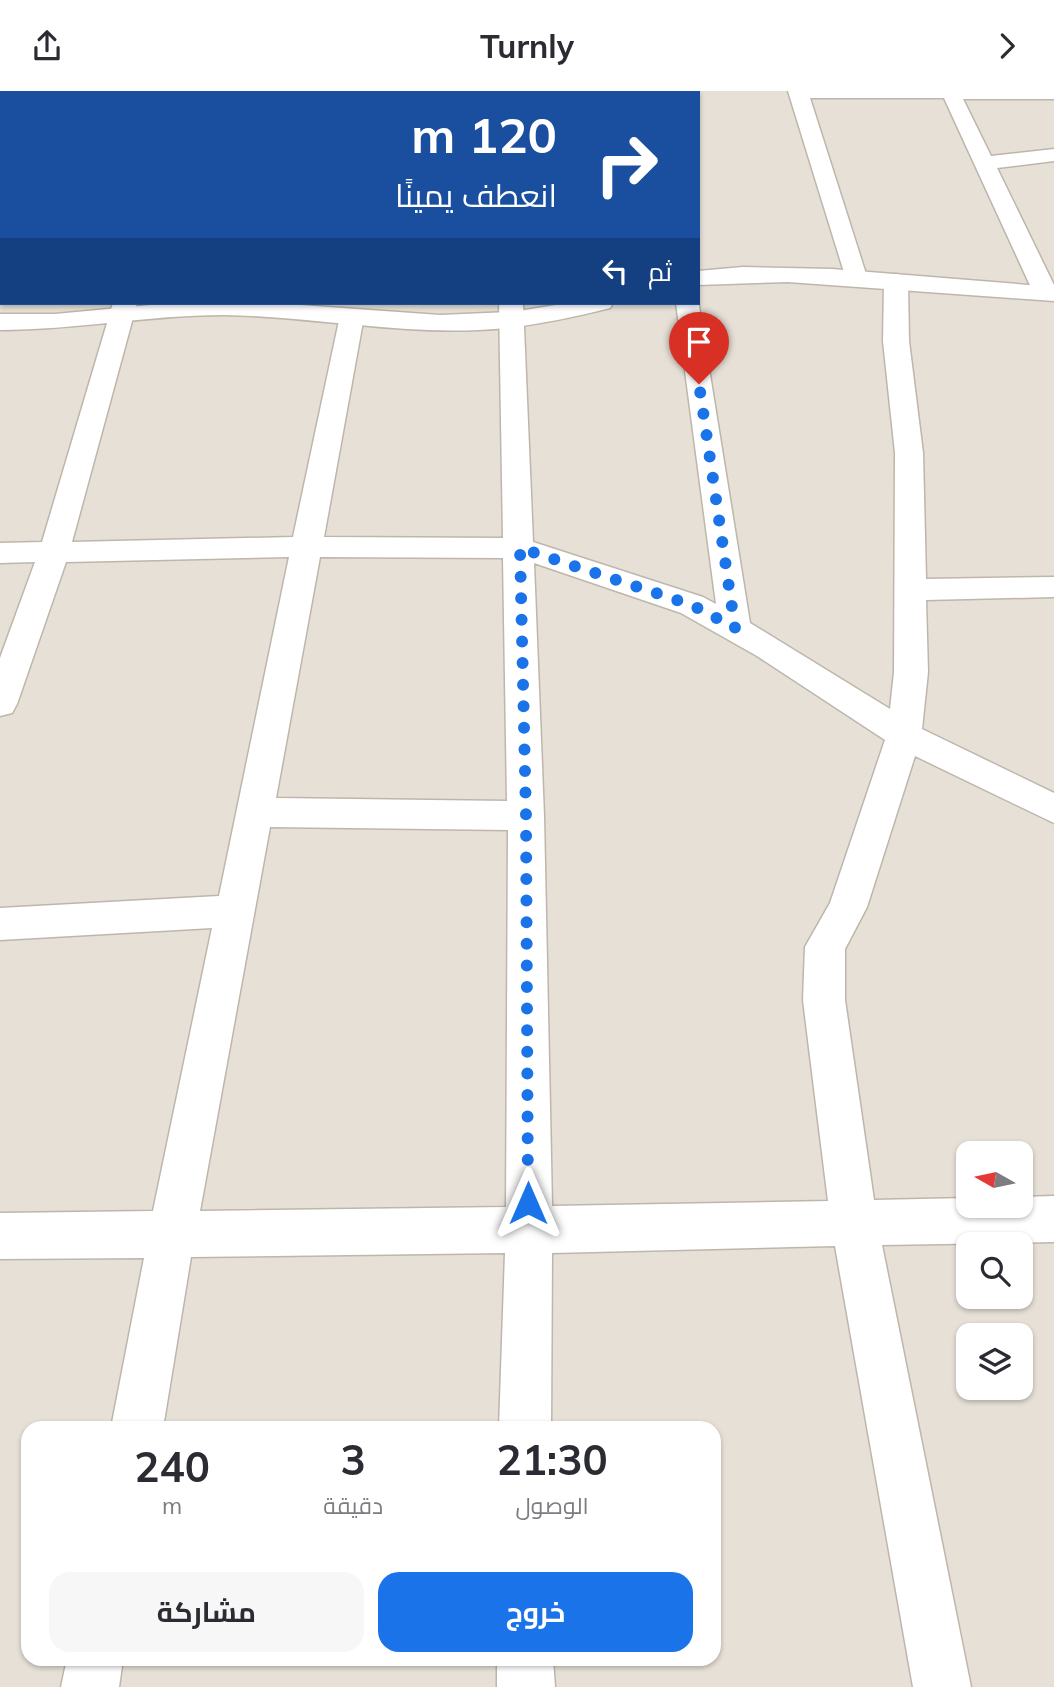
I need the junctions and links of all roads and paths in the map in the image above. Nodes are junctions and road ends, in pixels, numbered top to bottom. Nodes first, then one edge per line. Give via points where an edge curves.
1 (950, 91) edge
2 (798, 92) edge
3 (1054, 93) edge
4 (1054, 155) edge
5 (985, 163) junction
6 (855, 277) junction
7 (700, 278) edge
8 (896, 281) junction
9 (1050, 294) edge
10 (581, 305) edge
11 (688, 305) edge
12 (301, 307) edge
13 (122, 309) edge
14 (511, 312) edge
15 (352, 316) junction
16 (0, 322) edge
17 (306, 547) junction
18 (520, 548) junction
19 (54, 551) junction
20 (0, 553) edge
21 (1054, 587) edge
22 (909, 590) junction
23 (735, 628) junction
24 (0, 704) edge
25 (904, 735) junction
26 (254, 812) junction
27 (1050, 815) edge
28 (526, 816) junction
29 (235, 911) junction
30 (0, 924) edge
31 (1054, 1219) edge
32 (854, 1222) junction
33 (529, 1230) junction
34 (172, 1234) junction
35 (0, 1236) edge
36 (138, 1421) edge
37 (525, 1421) edge
38 (94, 1666) edge
39 (525, 1666) edge
40 (90, 1687) edge
41 (526, 1687) edge
42 (942, 1687) edge

1 - 2 street
1 - 3 street
1 - 5 street
2 - 6 street
4 - 5 street
5 - 9 street
6 - 7 street via 747,272
6 - 8 street
8 - 9 street
8 - 22 street via 896,341 909,453
10 - 14 street
11 - 23 street
12 - 13 street
12 - 15 street
13 - 16 street via 51,323
13 - 19 street
14 - 15 street via 442,321
14 - 18 street
15 - 17 street
17 - 18 street
17 - 19 street
17 - 26 street
18 - 23 street via 692,605
18 - 28 street
19 - 20 street
19 - 24 street
21 - 22 street
22 - 25 street via 911,672
23 - 25 street
25 - 27 street
25 - 32 street via 848,907 825,947 824,1000
26 - 28 street
26 - 29 street
28 - 33 street
29 - 30 street
29 - 34 street
31 - 32 street
32 - 33 street
32 - 42 street
33 - 34 street
33 - 37 street
34 - 35 street
34 - 36 street
38 - 40 street
39 - 41 street

